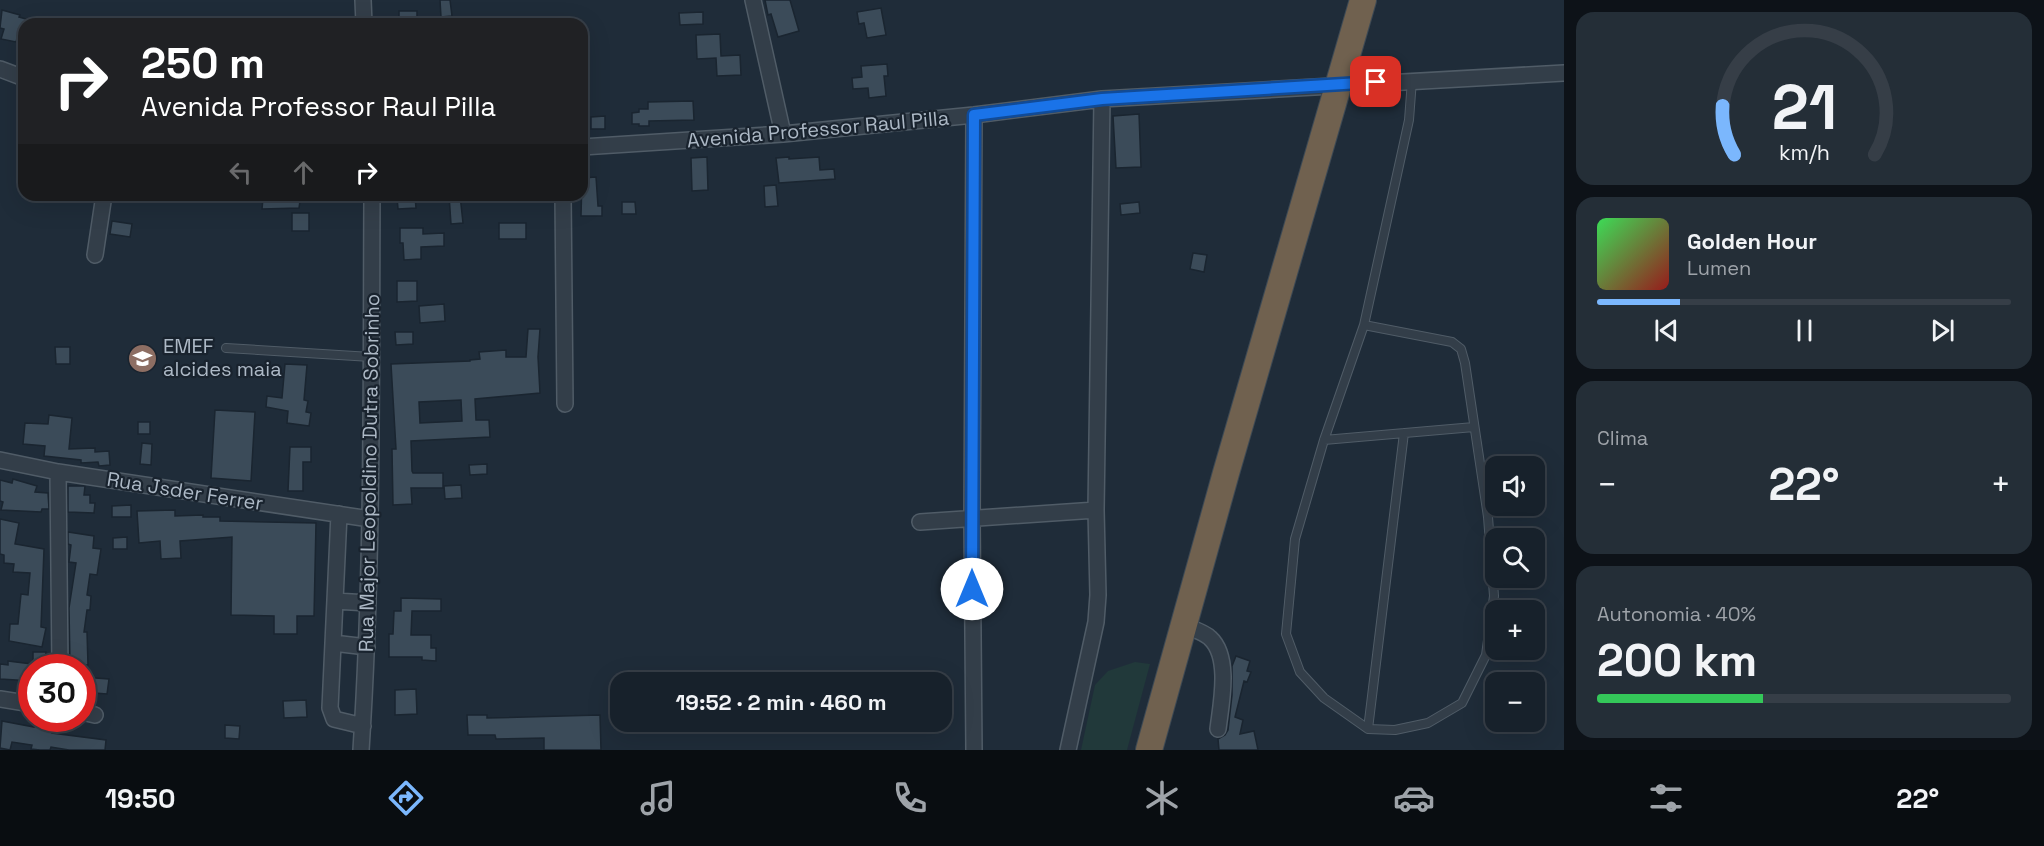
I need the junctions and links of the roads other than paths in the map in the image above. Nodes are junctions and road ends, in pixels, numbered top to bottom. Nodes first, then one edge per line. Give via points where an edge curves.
1 (363, 0) edge
2 (753, 0) edge
3 (1364, 0) edge
4 (364, 18) edge
5 (0, 69) edge
6 (1564, 73) edge
7 (18, 76) edge
8 (1412, 80) junction
9 (1340, 84) junction
10 (1102, 99) junction
11 (974, 115) junction
12 (783, 134) junction
13 (588, 147) edge
14 (103, 201) edge
15 (372, 201) edge
16 (563, 201) edge
17 (95, 255) dead end
18 (1364, 325) junction
19 (226, 348) dead end
20 (371, 357) junction
21 (565, 404) dead end
22 (1474, 427) junction
23 (1404, 433) junction
24 (1324, 440) junction
25 (0, 460) edge
26 (58, 472) junction
27 (1096, 510) junction
28 (339, 514) junction
29 (370, 519) junction
30 (972, 520) junction
31 (920, 522) dead end
32 (335, 601) junction
33 (368, 603) junction
34 (1185, 626) junction
35 (333, 643) junction
36 (367, 647) junction
37 (60, 654) edge
38 (0, 699) edge
39 (18, 702) edge
40 (363, 726) junction
41 (1218, 729) dead end
42 (1368, 729) junction
43 (361, 750) edge
44 (974, 750) edge
45 (1068, 750) edge
46 (1149, 750) edge

1 - 4 street
2 - 12 street
3 - 9 highway
5 - 7 street
6 - 8 street, Avenida Professor Raul Pilla
8 - 9 street, Avenida Professor Raul Pilla
8 - 18 lane via 1409,120
9 - 10 street, Avenida Professor Raul Pilla
9 - 34 highway
10 - 11 street, Avenida Professor Raul Pilla
10 - 27 street
11 - 12 street, Avenida Professor Raul Pilla
11 - 30 street
12 - 13 street, Avenida Professor Raul Pilla
14 - 17 street
15 - 20 street, Rua Major Leopoldino Dutra Sobrinho
16 - 21 street
18 - 22 lane via 1452,342 1461,349
18 - 24 lane
19 - 20 lane
20 - 29 street, Rua Major Leopoldino Dutra Sobrinho
22 - 23 lane
22 - 42 lane via 1488,516 1494,596 1486,655 1462,703 1428,723 1395,730
23 - 24 lane
23 - 42 lane
24 - 42 lane via 1295,539 1286,634 1300,672 1324,698
25 - 26 street, Rua Jsder Ferrer
26 - 28 street, Rua Jsder Ferrer
26 - 37 street
27 - 30 street
27 - 45 street via 1096,622
28 - 29 street, Rua Jsder Ferrer
28 - 32 street
29 - 33 street, Rua Major Leopoldino Dutra Sobrinho
30 - 31 street
30 - 44 street
32 - 33 street
32 - 35 street
33 - 36 street, Rua Major Leopoldino Dutra Sobrinho
34 - 41 street via 1208,636 1216,645 1223,680
34 - 46 highway
35 - 36 street
35 - 40 street via 331,714 334,719
36 - 40 street, Rua Major Leopoldino Dutra Sobrinho
38 - 39 street
40 - 43 street, Rua Major Leopoldino Dutra Sobrinho

